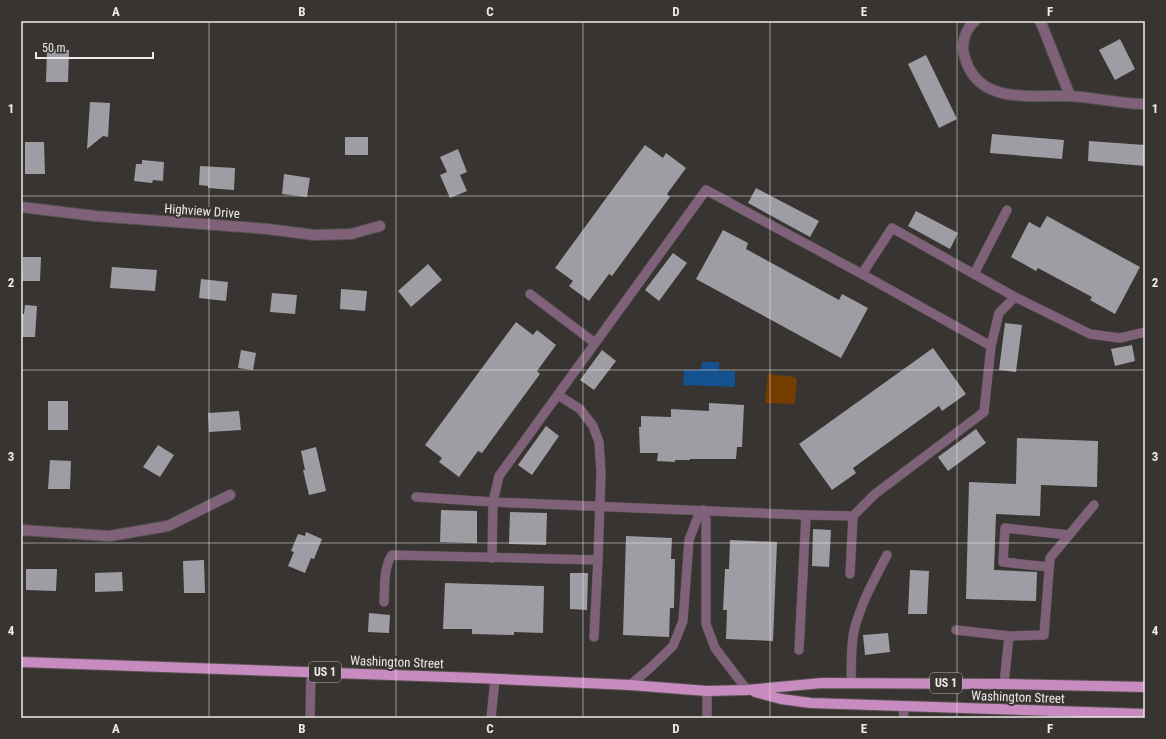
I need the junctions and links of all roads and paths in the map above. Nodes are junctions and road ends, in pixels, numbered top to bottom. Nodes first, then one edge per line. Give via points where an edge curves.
1 (975, 21) edge
2 (1040, 21) edge
3 (1070, 96) junction
4 (1145, 104) edge
5 (21, 207) edge
6 (1007, 210) dead end
7 (380, 226) dead end
8 (862, 274) junction
9 (974, 274) junction
10 (530, 294) dead end
11 (1014, 297) junction
12 (1145, 332) edge
13 (595, 343) junction
14 (991, 346) junction
15 (558, 395) junction
16 (230, 495) dead end
17 (416, 498) dead end
18 (493, 502) junction
19 (1094, 505) dead end
20 (600, 506) junction
21 (703, 510) junction
22 (806, 515) junction
23 (853, 516) junction
24 (21, 530) edge
25 (1069, 535) junction
26 (887, 555) dead end
27 (492, 558) junction
28 (598, 560) junction
29 (1049, 566) junction
30 (850, 574) dead end
31 (384, 602) dead end
32 (956, 630) dead end
33 (1009, 636) junction
34 (594, 637) dead end
35 (799, 650) dead end
36 (21, 662) edge
37 (311, 672) junction
38 (495, 679) junction
39 (851, 683) junction
40 (1004, 684) junction
41 (630, 685) junction
42 (1145, 687) edge
43 (747, 690) junction
44 (707, 691) junction
45 (904, 706) junction
46 (1145, 714) edge
47 (310, 718) edge
48 (491, 718) edge
49 (706, 718) edge
50 (904, 718) edge

1 - 3 street via 971,24 962,46 966,65 981,84 1001,93
2 - 3 street
3 - 4 street
5 - 7 street, Highview Drive via 314,235 351,234
6 - 9 lane
8 - 9 lane via 892,228
8 - 13 lane via 706,190
8 - 14 lane
9 - 11 lane
10 - 13 lane
11 - 12 lane via 1090,334 1120,338
11 - 14 lane via 999,313
13 - 15 lane
14 - 23 lane via 984,412 875,494
15 - 18 lane via 499,476
15 - 20 lane via 580,409 594,426 599,442
16 - 24 street via 168,526 109,536
17 - 18 lane
18 - 20 lane
18 - 27 lane
19 - 25 lane
20 - 21 lane
20 - 28 lane
21 - 22 lane
21 - 41 lane via 689,540 683,621 672,646
21 - 43 lane via 706,519 706,624 715,648
22 - 23 lane
22 - 35 lane
23 - 30 lane
25 - 29 lane via 1050,558
25 - 29 lane via 1005,528 1003,562
26 - 39 lane via 865,599 855,627
27 - 28 lane
27 - 31 lane via 392,555 386,570
28 - 34 lane
29 - 33 lane via 1044,635
32 - 33 lane
33 - 40 lane
36 - 37 main road, Washington Street / US 1
37 - 38 main road, Washington Street / US 1
37 - 47 lane
38 - 41 main road, Washington Street / US 1
38 - 48 lane
39 - 40 main road, Washington Street / US 1
39 - 43 main road, Washington Street / US 1
40 - 42 main road, Washington Street / US 1
41 - 44 main road, Washington Street / US 1
43 - 44 main road, Washington Street / US 1
43 - 45 main road, Washington Street / US 1 via 781,699 811,703
44 - 49 lane
45 - 46 main road, Washington Street / US 1
45 - 50 lane

